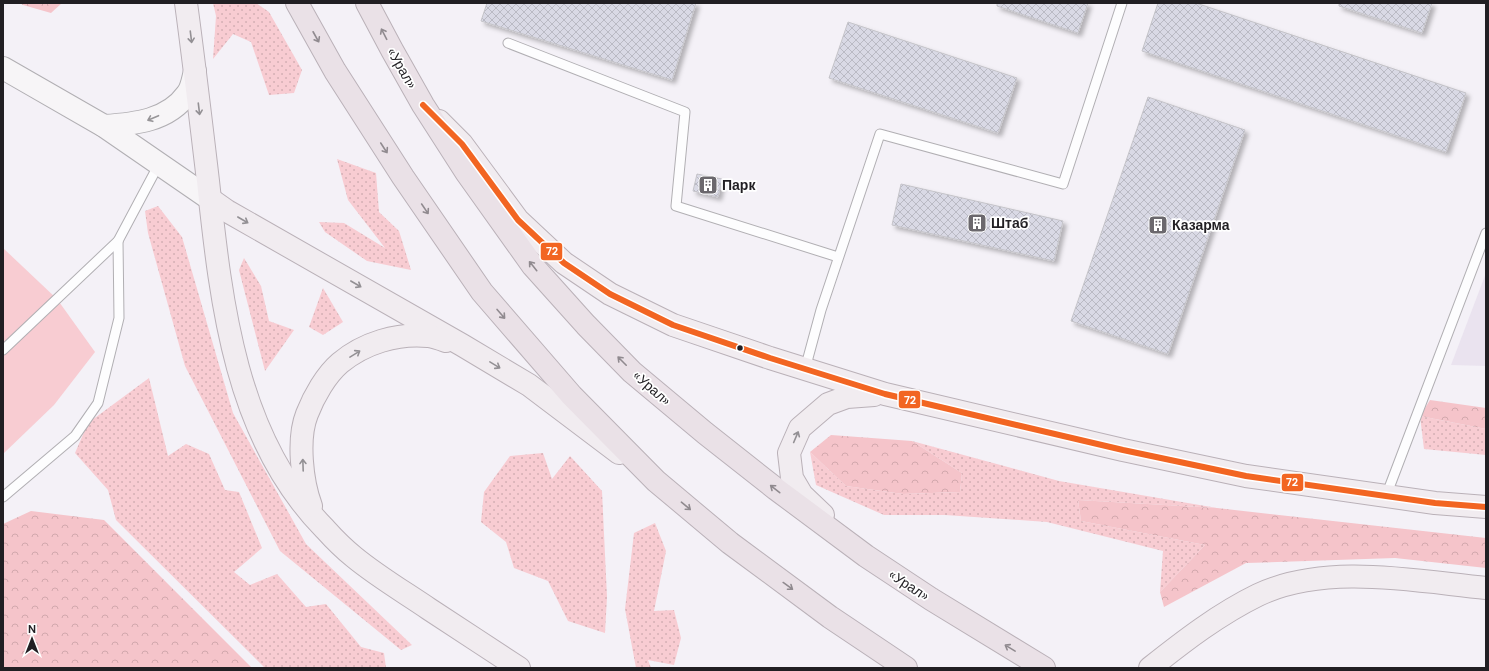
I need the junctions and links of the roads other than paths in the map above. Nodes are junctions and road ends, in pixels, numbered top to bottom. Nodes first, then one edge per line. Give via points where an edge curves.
1 (186, 3) edge
2 (297, 3) edge
3 (367, 3) edge
4 (1122, 3) edge
5 (508, 43) dead end
6 (3, 68) edge
7 (195, 71) junction
8 (423, 105) junction
9 (104, 126) junction
10 (159, 164) junction
11 (210, 199) junction
12 (1486, 233) edge
13 (118, 241) junction
14 (838, 257) junction
15 (462, 345) junction
16 (3, 350) edge
17 (805, 369) junction
18 (885, 394) junction
19 (656, 481) junction
20 (1386, 496) junction
21 (3, 497) edge
22 (1486, 507) edge
23 (324, 528) junction
24 (866, 556) junction
25 (1486, 588) edge
26 (519, 668) edge
27 (906, 668) edge
28 (1044, 668) edge
29 (1150, 668) edge

1 -> 7 main road
2 -> 19 highway via 335,71 403,177 482,292 572,396
8 -> 3 highway, «Урал»
4 - 14 lane via 1063,184 880,134
5 - 14 lane via 685,112 676,206
6 - 9 main road
7 -> 9 main road via 188,93 173,109 150,120
7 -> 11 main road
8 - 17 main road via 462,144 518,220 564,263 610,294 673,324
24 -> 8 highway, «Урал» via 776,489 632,372 533,266 466,172
9 - 10 main road
10 - 11 main road
10 - 13 lane
11 -> 15 main road
11 - 23 main road via 217,266 226,314 239,371 256,421 278,467 298,498
12 - 20 lane
13 - 16 lane
13 - 21 lane via 120,318 98,403 75,436
14 - 17 lane
15 -> 19 main road via 529,385
23 -> 15 main road via 311,505 303,476 302,442 307,415 320,388 340,364 369,345 398,337 421,336
17 - 18 main road
18 - 20 main road via 1246,476
24 -> 18 main road via 802,495 792,478 789,454 800,428 828,404 847,397
19 -> 27 highway via 730,543 830,617
20 - 22 main road
23 - 26 main road via 353,556
28 -> 24 highway, «Урал» via 931,600
25 - 29 main road via 1355,577 1324,578 1290,584 1258,595 1220,617

